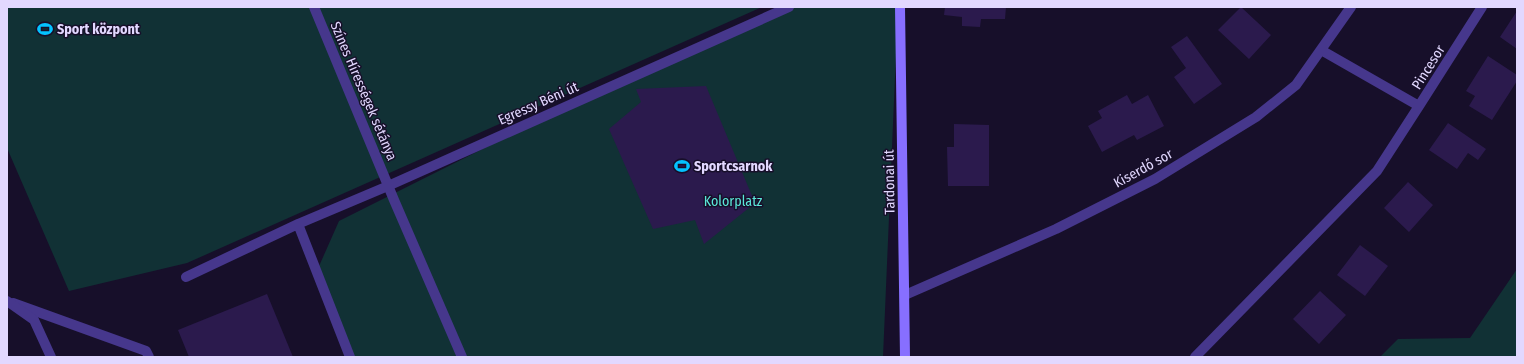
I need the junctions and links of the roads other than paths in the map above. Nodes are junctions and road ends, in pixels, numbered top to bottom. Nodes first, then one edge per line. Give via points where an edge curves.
1 (314, 7) edge
2 (788, 7) edge
3 (900, 7) edge
4 (1351, 7) edge
5 (1482, 7) edge
6 (1321, 50) junction
7 (1420, 106) junction
8 (388, 186) junction
9 (298, 224) junction
10 (186, 277) dead end
11 (904, 295) junction
12 (7, 301) edge
13 (51, 357) edge
14 (149, 357) edge
15 (350, 357) edge
16 (462, 357) edge
17 (905, 357) edge
18 (1195, 357) edge

1 - 8 street, Színes Hírességek sétánya
2 - 8 street, Egressy Béni út
3 - 11 street, Tardonai út
4 - 6 street, Kiserdő sor
5 - 7 street, Pincesor
6 - 7 street, Pincesor
6 - 11 street, Kiserdő sor via 1296,85 1256,117 1154,179 1056,229
7 - 18 street via 1377,171
8 - 9 street, Egressy Béni út
8 - 16 street, Színes Hírességek sétánya
9 - 10 street, Egressy Béni út
9 - 15 street
11 - 17 street, Tardonai út
12 - 13 street via 34,320
12 - 14 street via 146,350

